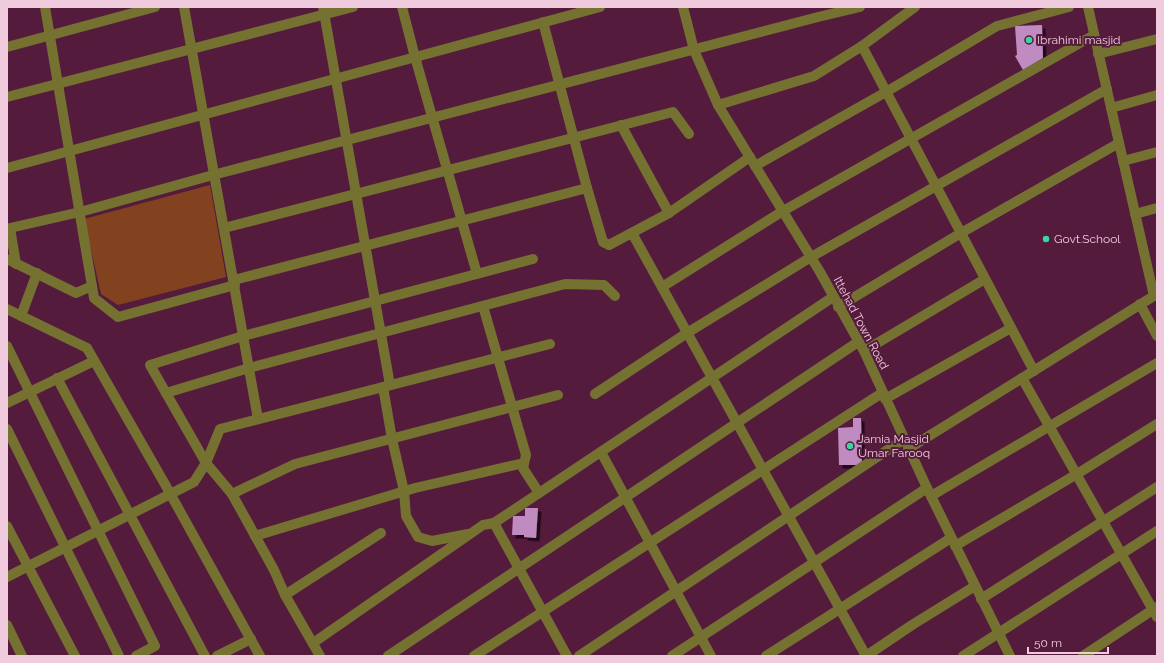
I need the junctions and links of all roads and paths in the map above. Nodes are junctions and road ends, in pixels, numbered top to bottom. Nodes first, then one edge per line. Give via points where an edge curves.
1 (46, 7) edge
2 (155, 7) edge
3 (184, 7) edge
4 (354, 7) edge
5 (402, 7) edge
6 (600, 7) edge
7 (683, 7) edge
8 (860, 7) edge
9 (916, 7) edge
10 (1069, 7) edge
11 (1088, 7) edge
12 (323, 11) edge
13 (817, 12) edge
14 (543, 22) junction
15 (1094, 35) junction
16 (50, 36) junction
17 (1157, 39) edge
18 (862, 46) junction
19 (7, 47) edge
20 (191, 49) junction
21 (694, 50) junction
22 (1098, 54) junction
23 (415, 57) junction
24 (335, 79) junction
25 (58, 84) junction
26 (560, 85) junction
27 (1107, 89) junction
28 (886, 92) junction
29 (1157, 95) edge
30 (7, 97) edge
31 (718, 105) junction
32 (1111, 108) junction
33 (203, 116) junction
34 (432, 118) junction
35 (622, 126) junction
36 (689, 134) dead end
37 (574, 138) junction
38 (910, 138) junction
39 (346, 140) junction
40 (1119, 143) junction
41 (70, 152) junction
42 (1157, 152) edge
43 (750, 157) junction
44 (1123, 161) junction
45 (755, 166) junction
46 (7, 168) edge
47 (447, 170) junction
48 (214, 175) junction
49 (936, 186) junction
50 (587, 188) junction
51 (356, 193) junction
52 (1157, 208) edge
53 (80, 212) junction
54 (783, 212) junction
55 (669, 213) junction
56 (1135, 214) junction
57 (462, 221) junction
58 (224, 228) junction
59 (632, 233) junction
60 (961, 233) junction
61 (366, 246) junction
62 (533, 258) dead end
63 (811, 258) junction
64 (12, 262) edge
65 (37, 273) junction
66 (477, 274) junction
67 (985, 279) junction
68 (234, 283) junction
69 (92, 286) junction
70 (662, 287) junction
71 (1156, 295) edge
72 (615, 296) dead end
73 (833, 297) junction
74 (376, 301) junction
75 (1140, 304) junction
76 (483, 306) junction
77 (838, 307) junction
78 (7, 309) edge
79 (21, 316) junction
80 (1011, 328) junction
81 (381, 333) junction
82 (687, 333) junction
83 (243, 336) junction
84 (1157, 336) edge
85 (858, 342) junction
86 (550, 344) dead end
87 (7, 346) edge
88 (864, 351) junction
89 (498, 357) junction
90 (94, 361) junction
91 (1157, 363) edge
92 (249, 368) junction
93 (1034, 371) junction
94 (712, 377) junction
95 (57, 378) junction
96 (1022, 378) junction
97 (387, 386) junction
98 (29, 392) junction
99 (166, 393) junction
100 (595, 394) dead end
101 (558, 395) dead end
102 (884, 396) junction
103 (7, 403) edge
104 (512, 406) junction
105 (258, 419) junction
106 (737, 423) junction
107 (1157, 424) edge
108 (1050, 426) junction
109 (7, 429) edge
110 (392, 438) junction
111 (906, 444) junction
112 (601, 452) junction
113 (206, 463) junction
114 (524, 463) junction
115 (763, 470) junction
116 (1077, 474) junction
117 (1157, 487) edge
118 (404, 491) junction
119 (929, 492) junction
120 (539, 493) junction
121 (170, 494) junction
122 (232, 494) junction
123 (625, 497) junction
124 (130, 514) junction
125 (789, 516) junction
126 (1103, 521) junction
127 (494, 523) junction
128 (8, 531) edge
129 (98, 531) junction
130 (1157, 531) edge
131 (381, 533) dead end
132 (471, 533) junction
133 (255, 536) junction
134 (650, 542) junction
135 (953, 542) junction
136 (65, 547) junction
137 (1122, 553) junction
138 (814, 562) junction
139 (28, 566) junction
140 (519, 569) junction
141 (7, 577) edge
142 (975, 586) junction
143 (676, 591) junction
144 (285, 595) junction
145 (981, 599) junction
146 (840, 609) junction
147 (1156, 611) edge
148 (543, 612) junction
149 (7, 625) edge
150 (998, 633) junction
151 (701, 637) junction
152 (251, 639) junction
153 (313, 643) junction
154 (22, 656) edge
155 (76, 656) edge
156 (119, 656) edge
157 (136, 656) edge
158 (205, 656) edge
159 (217, 656) edge
160 (260, 656) edge
161 (320, 656) edge
162 (388, 656) edge
163 (474, 656) edge
164 (567, 656) edge
165 (579, 656) edge
166 (672, 656) edge
167 (711, 656) edge
168 (766, 656) edge
169 (866, 656) edge
170 (963, 656) edge
171 (1010, 656) edge
172 (1083, 656) edge

1 - 16 street
2 - 16 street
3 - 20 street
4 - 12 street
5 - 23 street
6 - 14 street
7 - 21 street, Ittehad Town Road
8 - 13 street
9 - 18 street
10 - 28 street via 997,26
11 - 15 street
12 - 20 street
12 - 24 street
13 - 21 street
14 - 23 street
14 - 26 street
15 - 22 street
15 - 38 street
16 - 19 street
16 - 25 street
17 - 22 street
18 - 28 street
18 - 31 street via 814,76
20 - 25 street
20 - 33 street
21 - 26 street
21 - 31 street, Ittehad Town Road
22 - 27 street
23 - 24 street
23 - 34 street
24 - 33 street
24 - 39 street
25 - 30 street
25 - 41 street
26 - 34 street
26 - 37 street
27 - 32 street
27 - 49 street
28 - 38 street
28 - 45 street
29 - 32 street
31 - 43 street, Ittehad Town Road
32 - 40 street
33 - 41 street
33 - 48 street
34 - 39 street
34 - 47 street
35 - 36 street via 673,112
35 - 37 street
35 - 55 street
37 - 47 street
37 - 50 street
38 - 49 street
38 - 54 street
39 - 48 street
39 - 51 street
40 - 44 street
40 - 60 street
41 - 46 street
41 - 53 street
42 - 44 street
43 - 45 street, Ittehad Town Road
43 - 55 street
44 - 56 street
45 - 54 street, Ittehad Town Road
47 - 51 street
47 - 57 street
48 - 53 street
48 - 58 street
49 - 60 street
49 - 63 street
50 - 57 street
50 - 59 street via 603,242 609,245
51 - 58 street
51 - 61 street
52 - 56 street
53 - 64 street via 10,228
53 - 69 street
54 - 63 street, Ittehad Town Road
54 - 70 street
55 - 59 street
56 - 71 street
57 - 61 street
57 - 66 street
58 - 68 street
59 - 70 street
60 - 67 street
60 - 77 street
61 - 68 street
61 - 74 street
62 - 66 street
63 - 73 street, Ittehad Town Road
63 - 82 street
64 - 65 street
65 - 69 street via 76,292
65 - 79 street
66 - 74 street
67 - 80 street
67 - 88 street
68 - 69 street via 118,317 94,298
68 - 83 street
70 - 82 street
71 - 75 street
72 - 76 street via 604,285 565,284
73 - 77 street, Ittehad Town Road
73 - 94 street
74 - 81 street
74 - 83 street
75 - 84 street
75 - 93 street
76 - 81 street
76 - 89 street
77 - 85 street, Ittehad Town Road
78 - 79 street
79 - 90 street via 86,348
80 - 93 street
80 - 102 street
81 - 92 street
81 - 97 street
82 - 94 street
82 - 100 street
83 - 92 street
83 - 99 street via 150,365
85 - 88 street, Ittehad Town Road
85 - 106 street
86 - 89 street
87 - 98 street
88 - 102 street, Ittehad Town Road
89 - 97 street
89 - 104 street
90 - 95 street
90 - 121 street
91 - 108 street
92 - 99 street
92 - 105 street
93 - 96 street
94 - 106 street
94 - 112 street
95 - 98 street
95 - 124 street
96 - 108 street
96 - 111 street
97 - 105 street
97 - 110 street
98 - 103 street
98 - 129 street
99 - 113 street
101 - 104 street
102 - 111 street, Ittehad Town Road
102 - 115 street
104 - 110 street
104 - 114 street via 526,455
105 - 113 street via 220,429
106 - 115 street
106 - 123 street
107 - 116 street
108 - 116 street
108 - 119 street
109 - 136 street
110 - 118 street
110 - 122 street via 295,464
111 - 119 street, Ittehad Town Road
111 - 125 street
112 - 120 street
112 - 123 street
113 - 121 street via 194,482
113 - 122 street
114 - 118 street
114 - 120 street via 523,468
115 - 125 street
115 - 134 street
116 - 126 street
116 - 135 street
117 - 126 street
118 - 132 street via 406,516 418,537 432,541
118 - 133 street
119 - 135 street, Ittehad Town Road
119 - 138 street
120 - 127 street
121 - 124 street
121 - 152 street
122 - 133 street
123 - 134 street
123 - 140 street
124 - 129 street
124 - 158 street
125 - 138 street
125 - 143 street
126 - 137 street
126 - 145 street
127 - 132 street via 483,525
127 - 140 street
128 - 139 street
129 - 136 street
129 - 157 street via 155,646
130 - 137 street
131 - 144 street
132 - 153 street
133 - 144 street
134 - 143 street
134 - 148 street
135 - 142 street, Ittehad Town Road
135 - 146 street
136 - 139 street
136 - 156 street
137 - 147 street
137 - 150 street
138 - 146 street
138 - 151 street
139 - 141 street
139 - 155 street
140 - 148 street
140 - 162 street
142 - 145 street, Ittehad Town Road
142 - 169 street
143 - 151 street
143 - 165 street
144 - 153 street
145 - 150 street, Ittehad Town Road
146 - 168 street
146 - 169 street
147 - 172 street
148 - 163 street
148 - 164 street
149 - 154 street
150 - 170 street
150 - 171 street, Ittehad Town Road
151 - 166 street
151 - 167 street
152 - 159 street
152 - 160 street
153 - 161 street

